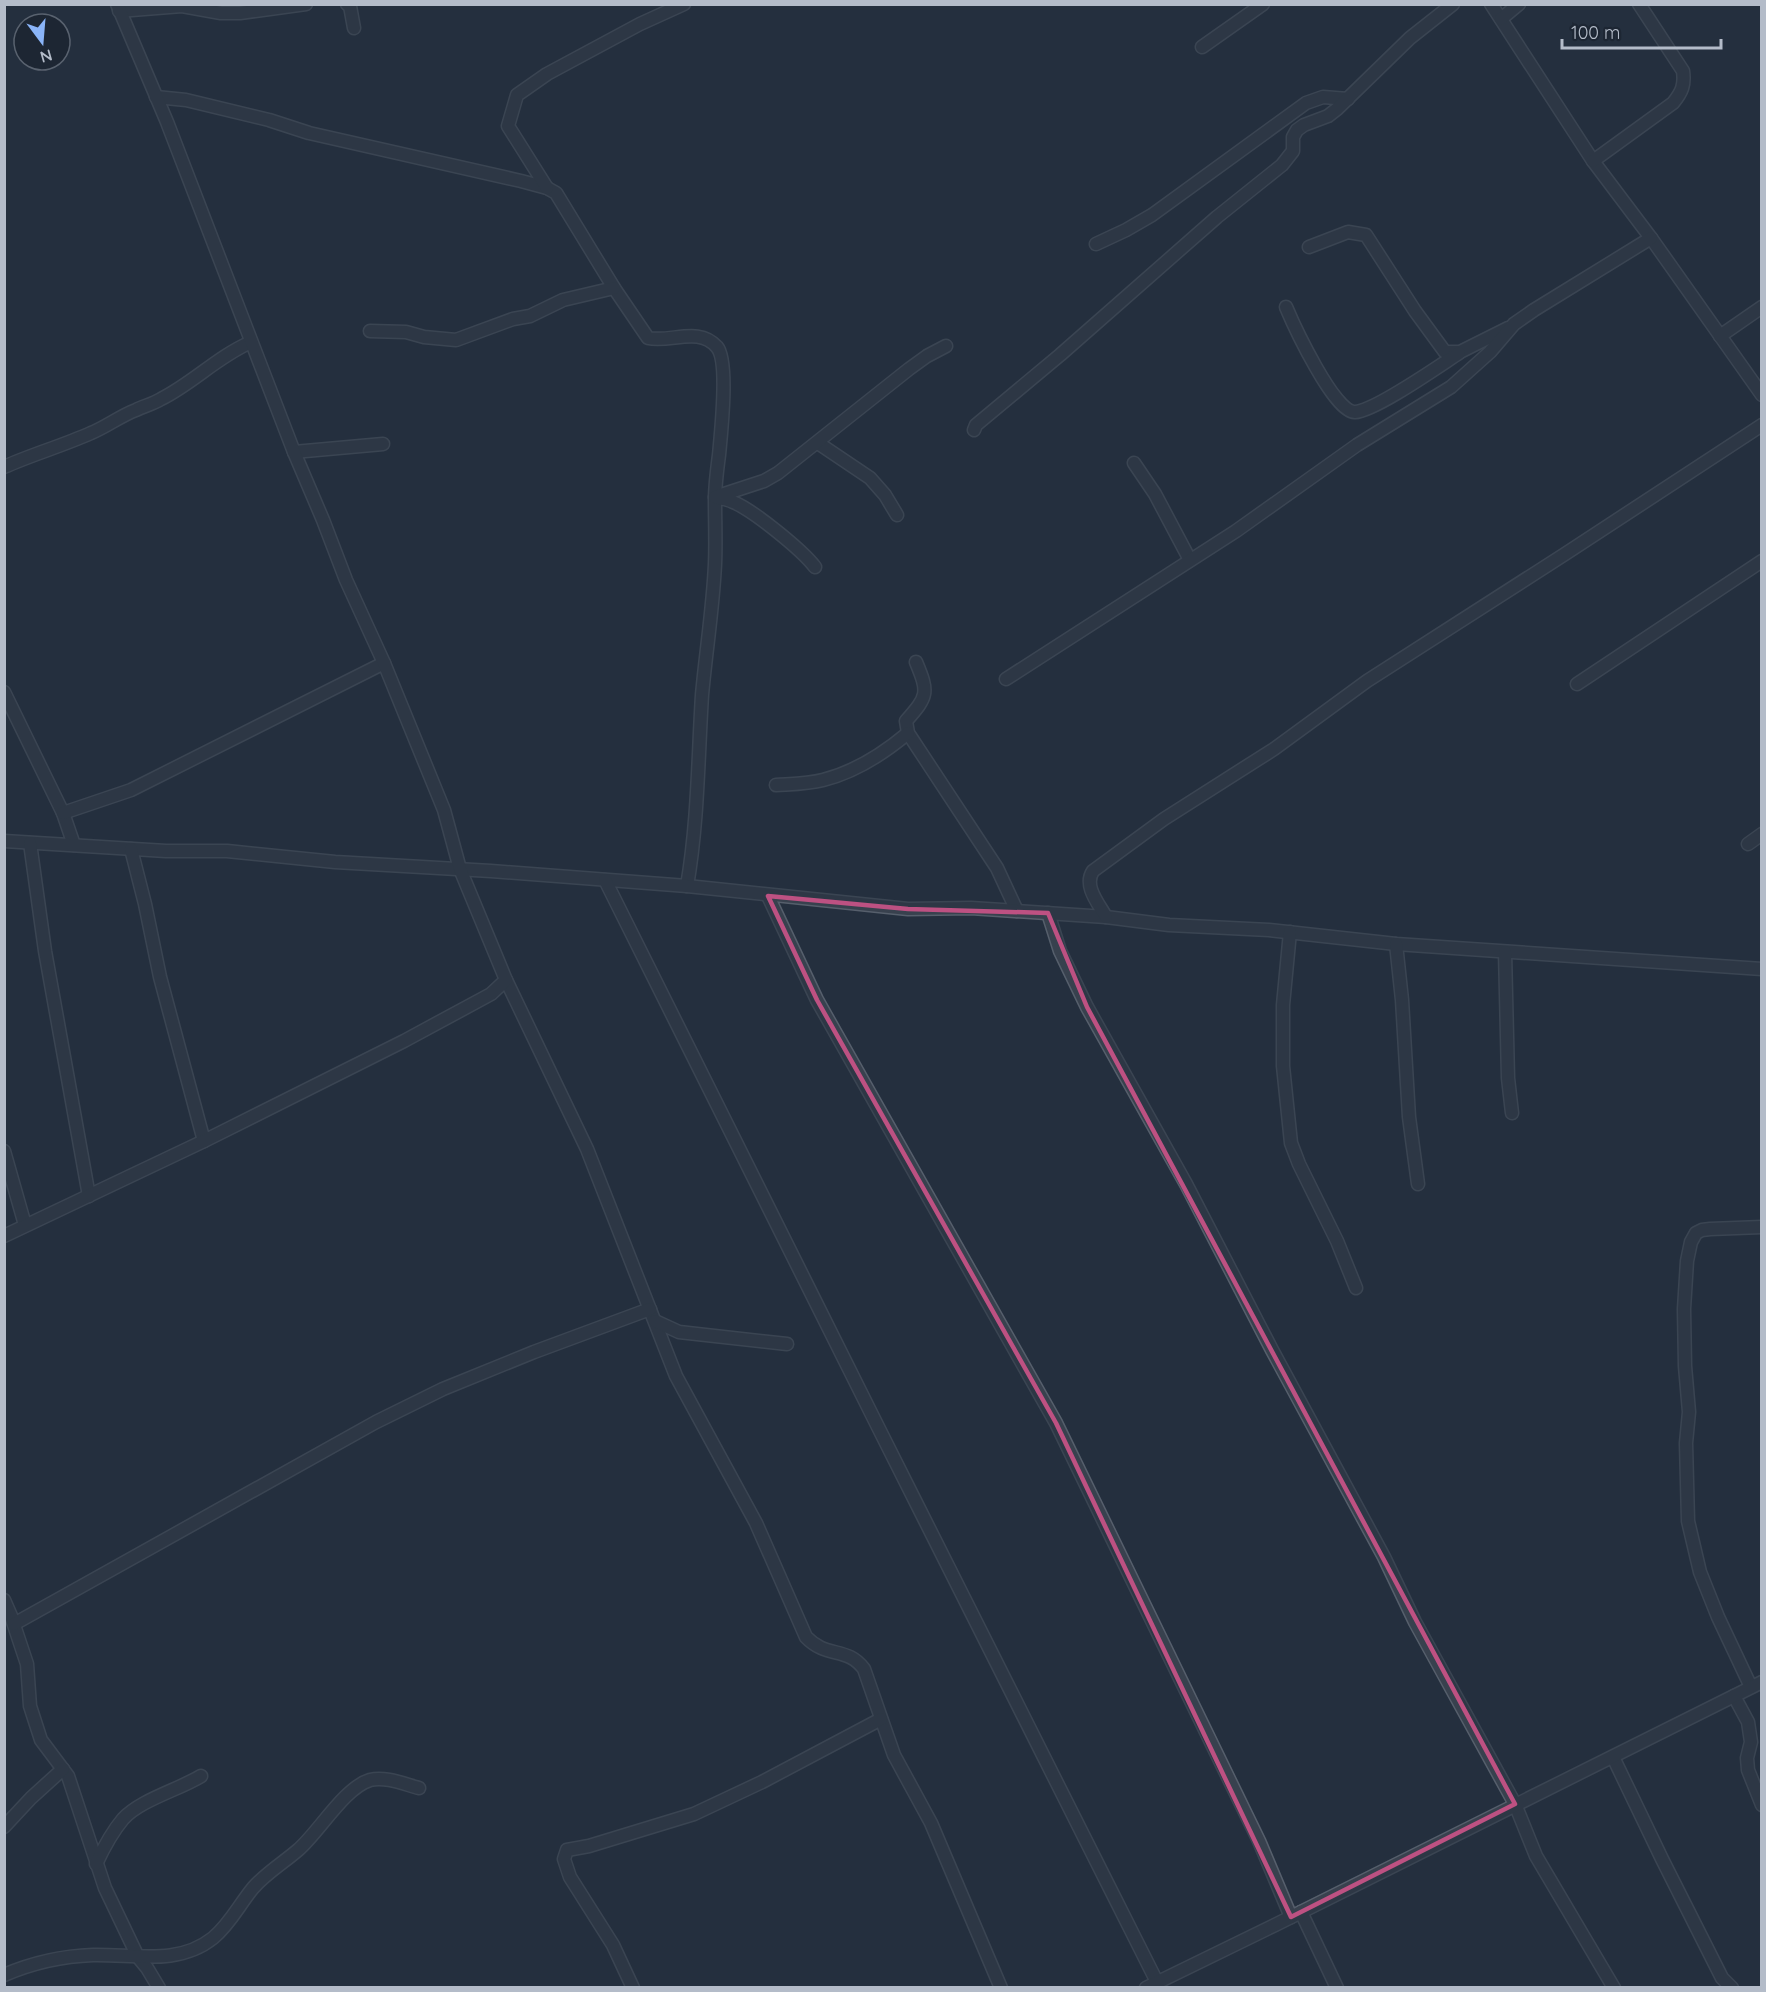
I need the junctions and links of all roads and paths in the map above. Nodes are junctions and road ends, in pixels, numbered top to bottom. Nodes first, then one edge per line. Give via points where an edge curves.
1 (306, 4) edge
2 (347, 4) edge
3 (684, 4) edge
4 (1263, 4) edge
5 (1453, 4) edge
6 (1491, 4) edge
7 (1519, 4) edge
8 (1639, 4) edge
9 (118, 8) edge
10 (1501, 19) junction
11 (354, 28) dead end
12 (1202, 48) dead end
13 (156, 97) junction
14 (1348, 99) junction
15 (1593, 161) junction
16 (547, 188) junction
17 (1651, 238) junction
18 (1096, 244) dead end
19 (1309, 247) dead end
20 (614, 288) junction
21 (1286, 307) dead end
22 (1761, 307) edge
23 (1514, 324) junction
24 (370, 331) dead end
25 (1720, 336) junction
26 (250, 342) junction
27 (946, 346) dead end
28 (1460, 352) junction
29 (1761, 395) edge
30 (1761, 425) edge
31 (974, 430) dead end
32 (818, 443) junction
33 (383, 444) dead end
34 (294, 452) junction
35 (1134, 464) dead end
36 (4, 467) edge
37 (715, 497) junction
38 (897, 515) dead end
39 (1190, 560) junction
40 (1761, 561) edge
41 (815, 567) dead end
42 (384, 663) junction
43 (915, 663) dead end
44 (1006, 679) dead end
45 (1577, 684) dead end
46 (4, 692) edge
47 (908, 733) junction
48 (776, 785) dead end
49 (63, 813) junction
50 (1761, 834) edge
51 (4, 841) edge
52 (30, 843) junction
53 (1748, 844) dead end
54 (74, 845) junction
55 (131, 849) junction
56 (460, 869) junction
57 (605, 880) junction
58 (687, 886) junction
59 (768, 896) junction
60 (1017, 911) junction
61 (1048, 913) junction
62 (1106, 917) junction
63 (1290, 933) junction
64 (1396, 944) junction
65 (1504, 952) junction
66 (1761, 969) edge
67 (506, 980) junction
68 (1512, 1113) dead end
69 (204, 1141) junction
70 (4, 1151) edge
71 (1418, 1184) dead end
72 (89, 1196) junction
73 (25, 1225) junction
74 (1761, 1227) edge
75 (4, 1236) edge
76 (1356, 1288) dead end
77 (652, 1315) junction
78 (787, 1344) dead end
79 (4, 1600) edge
80 (14, 1624) junction
81 (1756, 1684) edge
82 (1734, 1696) junction
83 (881, 1719) junction
84 (1613, 1757) junction
85 (63, 1769) junction
86 (201, 1776) dead end
87 (419, 1788) dead end
88 (1515, 1804) junction
89 (1761, 1805) edge
90 (4, 1827) edge
91 (96, 1864) junction
92 (1296, 1914) junction
93 (138, 1957) junction
94 (4, 1976) edge
95 (1152, 1985) edge
96 (159, 1987) edge
97 (633, 1988) edge
98 (1001, 1988) edge
99 (1337, 1988) edge
100 (1614, 1988) edge
101 (1732, 1988) edge

1 - 9 street via 240,13 182,6
2 - 11 street
3 - 16 street via 593,48 517,95 508,126
4 - 12 street
5 - 14 street via 1410,38
6 - 10 street
7 - 10 street
8 - 15 street via 1683,71 1685,82 1673,103
9 - 13 street
10 - 15 street
13 - 16 street via 186,100
13 - 26 street
14 - 18 street via 1323,96 1306,103 1152,215
14 - 31 street via 1328,116 1297,130 1293,151 1282,165
15 - 17 street
16 - 20 street via 556,193 568,210
17 - 23 street
17 - 25 street
19 - 28 street via 1347,232 1365,235 1432,335 1446,352
20 - 24 street via 563,300 530,316 456,340
20 - 37 street via 648,338 699,336 718,347 724,376
21 - 28 street via 1330,391 1352,412 1378,403
22 - 25 street
23 - 28 street
23 - 39 street via 1451,387 1357,445
25 - 29 street
26 - 34 street
26 - 36 street via 160,400 91,433
27 - 32 street via 909,369
30 - 62 street via 1367,681 1093,871 1089,884
32 - 37 street via 764,481
32 - 38 street via 870,478
33 - 34 street
34 - 42 street
35 - 39 street via 1155,494
37 - 41 street via 734,502 755,515 801,550
37 - 58 street via 715,564 702,696 697,810
39 - 44 street
40 - 45 street
42 - 49 street via 131,790
42 - 56 street via 444,810
43 - 47 street via 926,694 906,721
46 - 49 street
47 - 48 street via 886,751 847,772 823,780
47 - 60 street via 997,868
49 - 54 street
50 - 53 street
51 - 52 street
52 - 54 street
52 - 72 street via 45,951
54 - 55 street
55 - 56 street via 227,851
55 - 69 street
56 - 57 street
56 - 67 street
57 - 58 street
57 - 95 street via 990,1646
58 - 59 street
59 - 60 street via 908,909
59 - 92 street via 817,1000 1056,1423
60 - 61 street
61 - 62 street
61 - 88 street via 1060,951 1087,1007 1186,1184 1415,1622
62 - 63 street
63 - 64 street
63 - 76 street via 1283,1005 1283,1066 1292,1143
64 - 65 street
64 - 71 street
65 - 66 street
65 - 68 street
67 - 69 street via 491,994 413,1036
67 - 77 street via 587,1149
69 - 72 street
70 - 73 street
72 - 73 street
73 - 75 street
74 - 81 street via 1696,1233 1687,1261 1684,1309 1689,1412 1688,1521 1700,1572 1718,1617
77 - 78 street via 679,1332
77 - 80 street via 524,1356 385,1417
77 - 83 street via 676,1376 756,1523 806,1637 825,1651 856,1659 864,1669
79 - 80 street
80 - 85 street via 27,1664 32,1716 41,1740
81 - 82 street
82 - 84 street
82 - 89 street via 1748,1722 1748,1770
83 - 97 street via 694,1814 567,1850 564,1859 570,1877 613,1945
83 - 98 street via 894,1755 932,1823
84 - 88 street
84 - 101 street via 1722,1978
85 - 90 street
85 - 91 street via 72,1785
86 - 91 street via 124,1818
87 - 93 street via 386,1779 361,1785 344,1798 299,1850 267,1874 212,1939 169,1957
88 - 92 street
88 - 100 street via 1536,1856
91 - 93 street
92 - 95 street
92 - 99 street
93 - 94 street via 70,1958 43,1962
93 - 96 street

